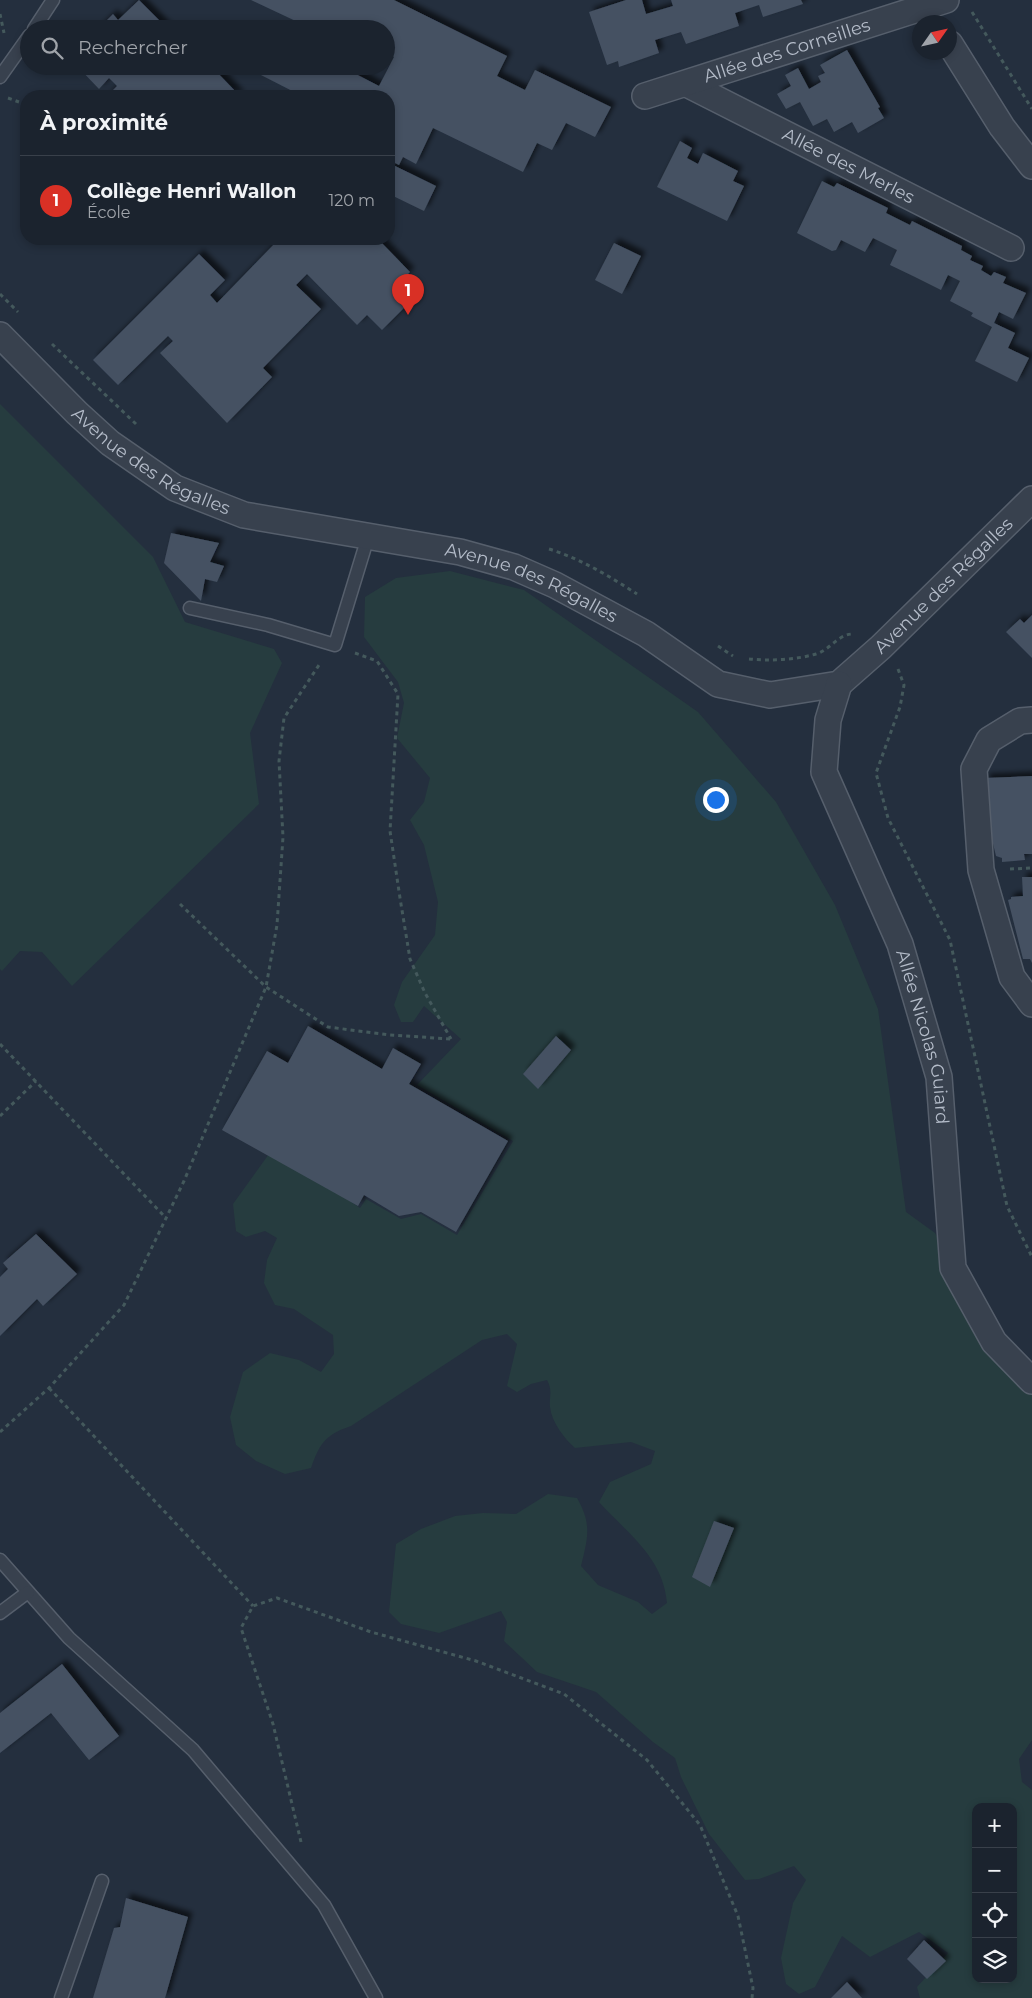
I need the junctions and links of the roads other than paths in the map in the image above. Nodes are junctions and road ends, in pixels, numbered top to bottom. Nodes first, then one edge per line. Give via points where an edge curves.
1 (53, 0) edge
2 (935, 7) edge
3 (40, 20) edge
4 (20, 49) edge
5 (957, 55) edge
6 (0, 77) edge
7 (687, 84) junction
8 (645, 96) dead end
9 (1032, 166) edge
10 (1011, 248) dead end
11 (0, 335) edge
12 (1032, 499) edge
13 (368, 537) junction
14 (190, 608) dead end
15 (839, 684) junction
16 (1032, 720) edge
17 (1032, 1004) edge
18 (1032, 1381) edge
19 (0, 1560) edge
20 (28, 1592) junction
21 (0, 1613) edge
22 (102, 1881) dead end
23 (61, 1998) edge
24 (376, 1998) edge

1 - 3 lane
2 - 7 street, Allée des Corneilles
4 - 6 lane
5 - 9 street via 1002,127
7 - 8 street, Allée des Corneilles
7 - 10 street, Allée des Merles
11 - 13 street, Avenue des Régalles via 110,443 175,488 244,515
12 - 15 street, Avenue des Régalles
13 - 14 lane via 335,645 268,625
13 - 15 street, Avenue des Régalles via 460,552 514,567 556,585 646,634 718,684 770,695
15 - 18 street, Allée Nicolas Guiard via 828,720 824,772 900,944 938,1077 953,1268 994,1342
16 - 17 street via 1020,721 989,740 974,769 981,870 1012,977
19 - 20 lane
20 - 21 lane
20 - 24 lane via 69,1638 193,1750 324,1905
22 - 23 lane

